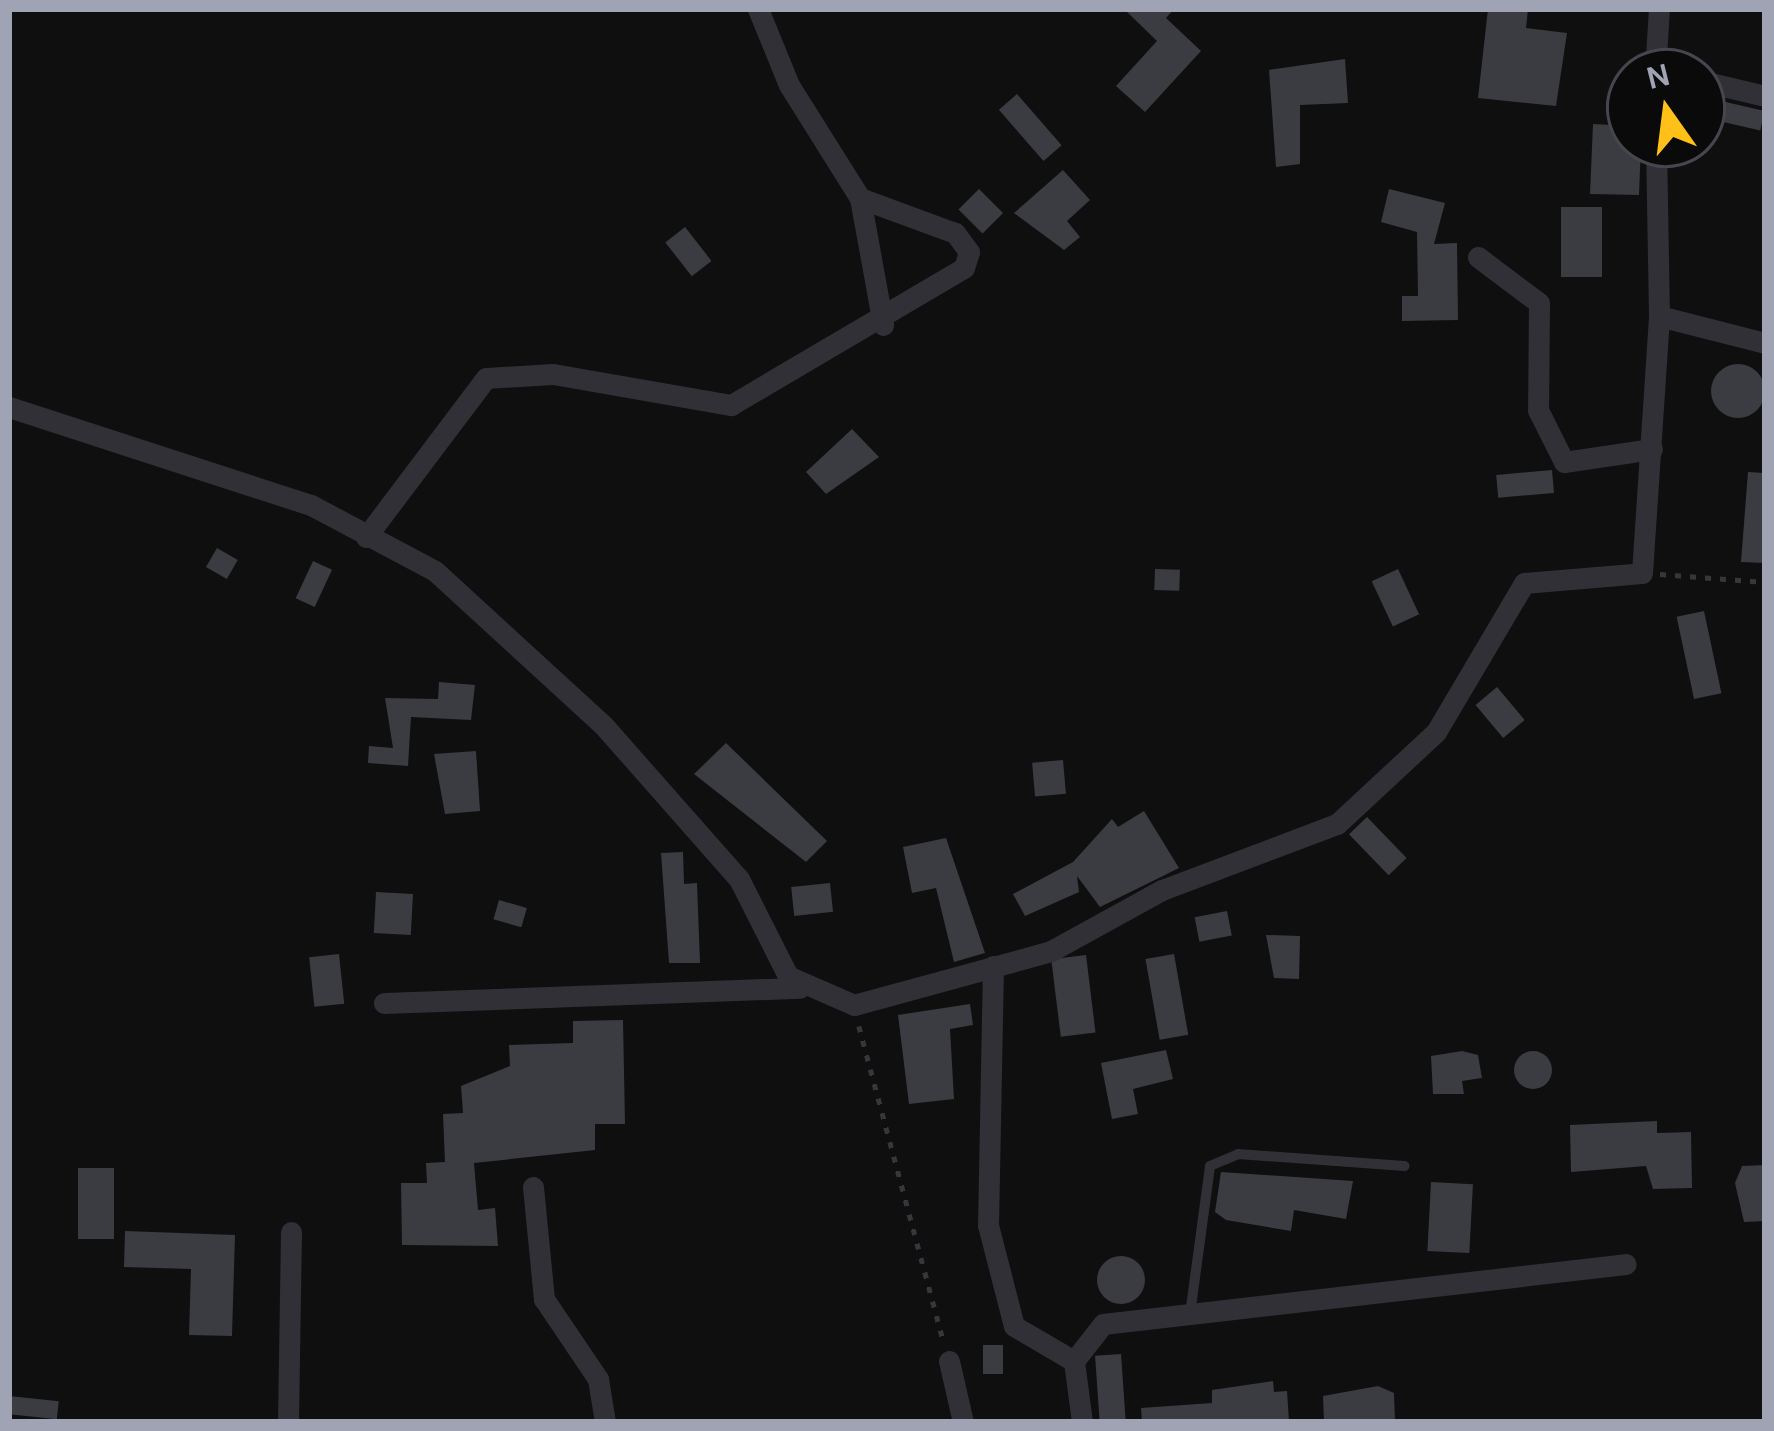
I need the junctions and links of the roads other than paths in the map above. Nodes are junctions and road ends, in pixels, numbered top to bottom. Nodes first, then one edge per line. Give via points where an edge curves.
1 (758, 9) edge
2 (1659, 9) edge
3 (1659, 48) edge
4 (1726, 86) edge
5 (1765, 96) edge
6 (1656, 168) edge
7 (860, 198) junction
8 (1478, 257) dead end
9 (1659, 316) junction
10 (883, 325) junction
11 (1765, 343) edge
12 (9, 407) edge
13 (1652, 448) junction
14 (366, 537) junction
15 (993, 966) junction
16 (800, 988) junction
17 (384, 1003) dead end
18 (1405, 1166) dead end
19 (533, 1187) dead end
20 (291, 1232) dead end
21 (1626, 1264) dead end
22 (1191, 1307) junction
23 (949, 1361) road end
24 (1074, 1361) junction
25 (288, 1422) edge
26 (605, 1422) edge
27 (963, 1422) edge
28 (1082, 1422) edge

1 - 7 street via 788,85
2 - 3 street
4 - 5 street
6 - 9 street
7 - 10 street
7 - 10 street via 955,233 969,252 964,268
8 - 13 street via 1539,303 1538,410 1564,462
9 - 11 street
9 - 13 street
10 - 14 street via 731,405 553,374 486,378
12 - 14 street via 311,505
13 - 15 street via 1642,573 1524,583 1436,732 1337,824
14 - 16 street via 435,571 604,726 739,879
15 - 16 street via 854,1005
15 - 24 street via 988,1225 1014,1326
16 - 17 street
18 - 22 lane via 1238,1154 1210,1166
19 - 26 street via 544,1299 598,1378
20 - 25 street
21 - 22 street via 1290,1310
22 - 24 street via 1102,1324
23 - 27 street
24 - 28 street

